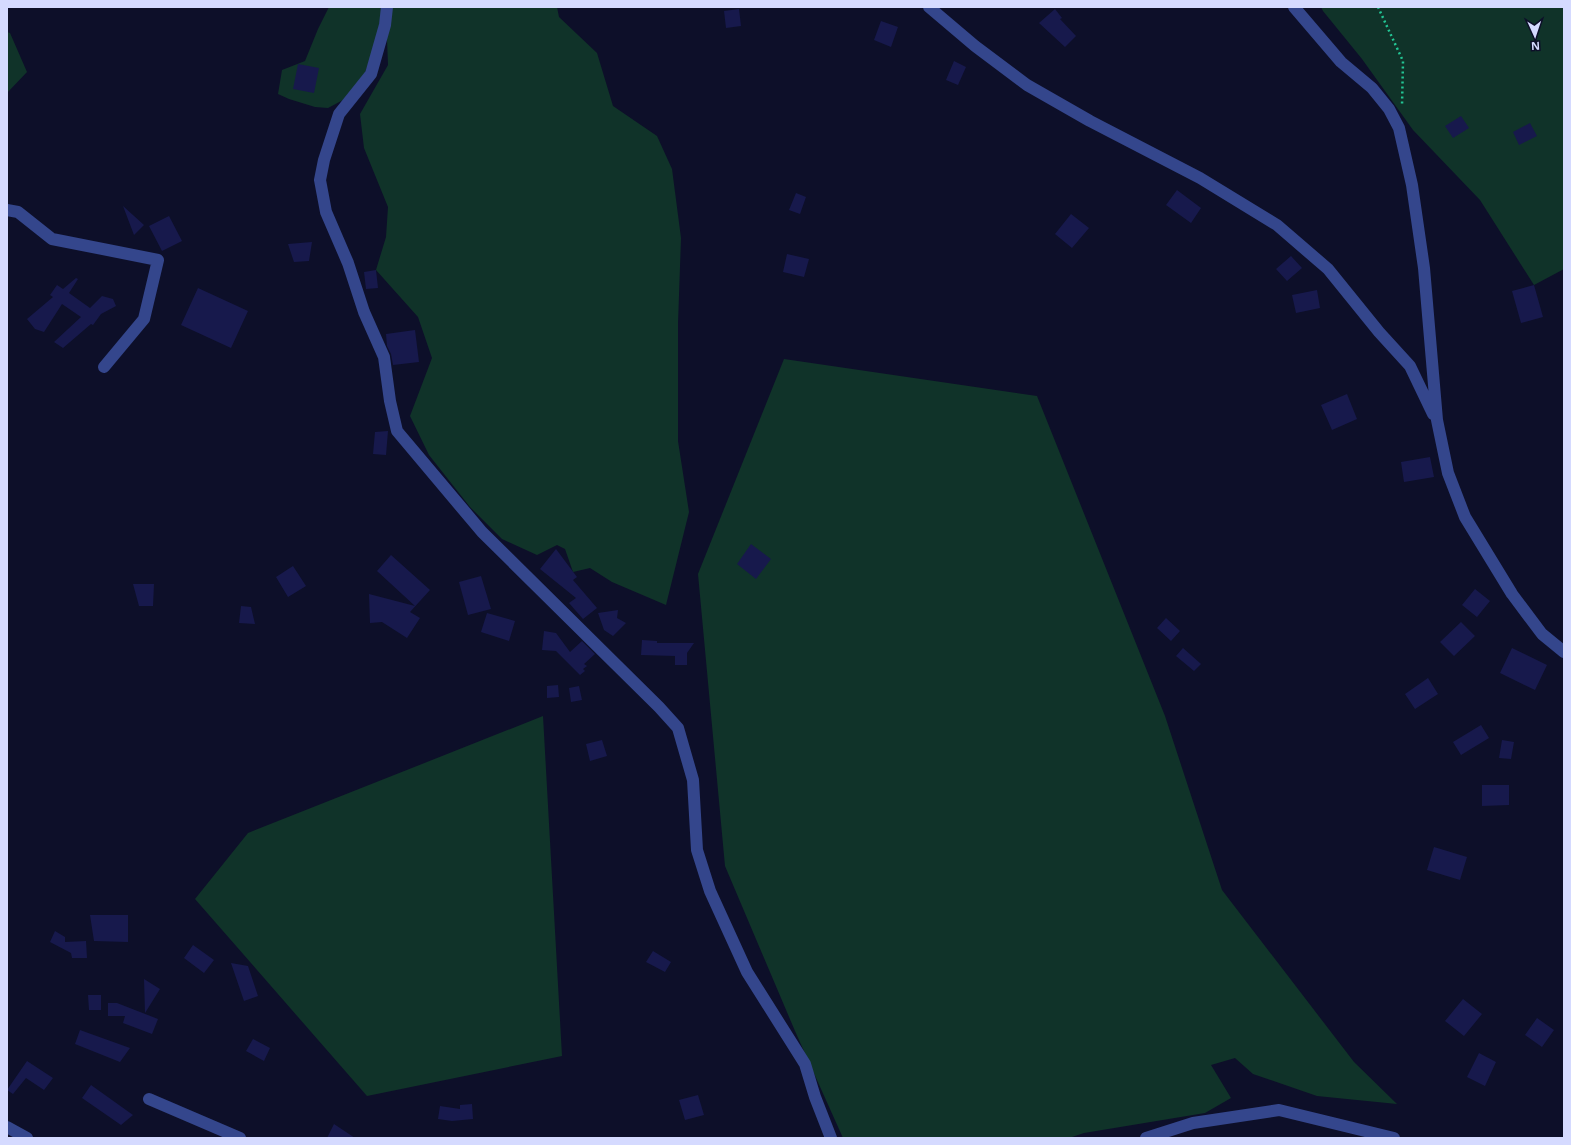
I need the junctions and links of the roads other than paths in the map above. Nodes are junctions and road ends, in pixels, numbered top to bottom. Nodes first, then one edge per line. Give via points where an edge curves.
1 (387, 7) edge
2 (929, 7) edge
3 (1294, 7) edge
4 (7, 210) edge
5 (104, 366) dead end
6 (1437, 420) junction
7 (1564, 652) edge
8 (149, 1099) dead end
9 (7, 1127) edge
10 (27, 1138) edge
11 (240, 1138) edge
12 (831, 1138) edge
13 (1146, 1138) edge
14 (1394, 1138) edge

1 - 12 street via 385,25 371,74 339,114 320,180 326,212 384,357 397,431 482,532 678,728 693,780 697,850 710,891 747,972 805,1064
2 - 6 street via 1027,85 1200,178 1277,225 1328,269 1410,366
3 - 6 street via 1340,62 1372,88 1389,109 1399,128 1412,185 1424,268
4 - 5 street via 18,212 52,240 158,260 144,319
6 - 7 street via 1448,473 1465,517 1512,594 1542,634
8 - 11 street
9 - 10 street
13 - 14 street via 1193,1123 1279,1110

